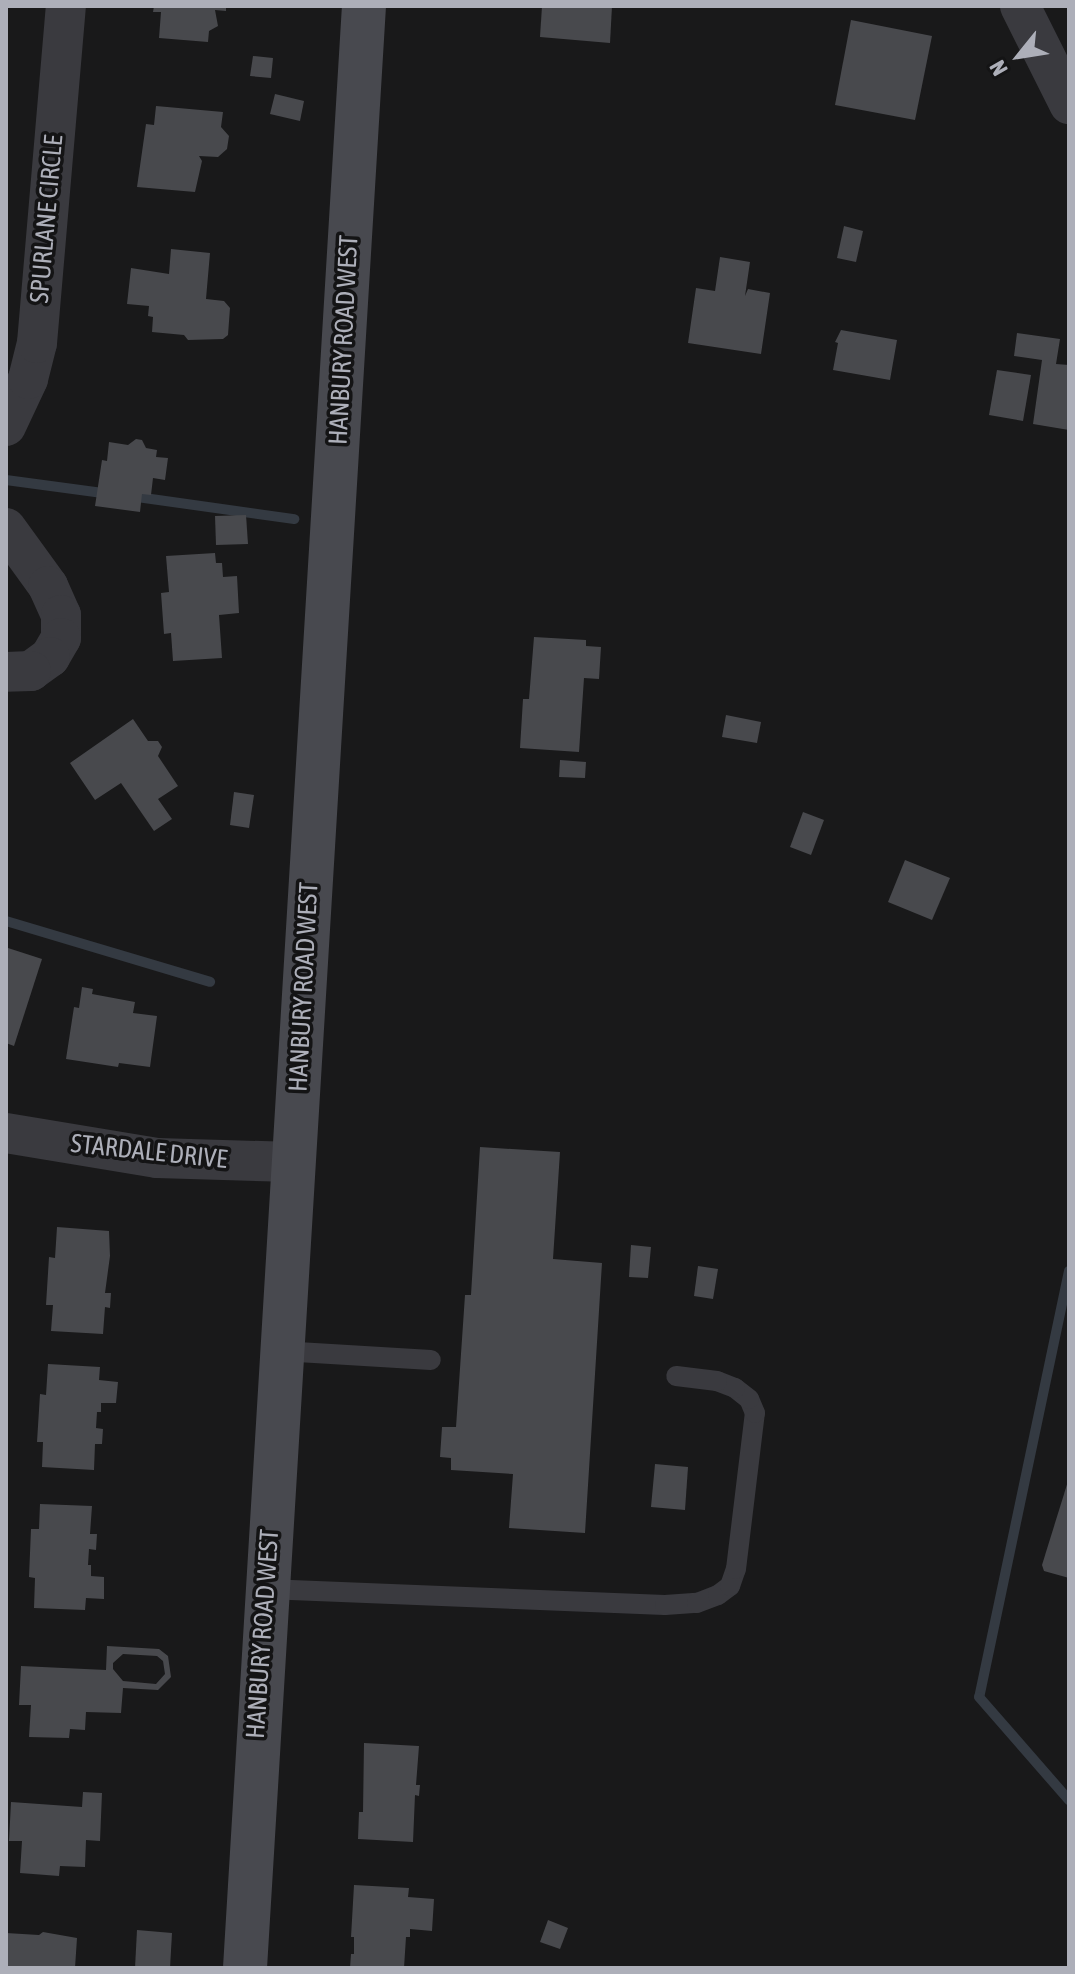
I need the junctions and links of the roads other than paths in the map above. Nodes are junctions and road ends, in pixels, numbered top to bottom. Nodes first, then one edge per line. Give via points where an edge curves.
1 (66, 6) edge
2 (364, 6) edge
3 (1020, 6) edge
4 (1069, 104) edge
5 (6, 426) edge
6 (6, 528) edge
7 (6, 672) edge
8 (6, 1133) edge
9 (294, 1162) junction
10 (281, 1351) junction
11 (431, 1360) dead end
12 (676, 1376) dead end
13 (266, 1589) junction
14 (245, 1968) edge

1 - 5 street, SPURLANE CIRCLE via 37,343 28,379
2 - 9 main road, HANBURY ROAD WEST
3 - 4 street
6 - 7 street via 48,586 61,615 61,638 50,657 31,671
8 - 9 street, STARDALE DRIVE via 157,1158
9 - 10 main road, HANBURY ROAD WEST
10 - 11 lane
10 - 13 main road, HANBURY ROAD WEST
12 - 13 lane via 735,1388 749,1399 755,1413 736,1569 730,1586 718,1595 665,1605
13 - 14 main road, HANBURY ROAD WEST

